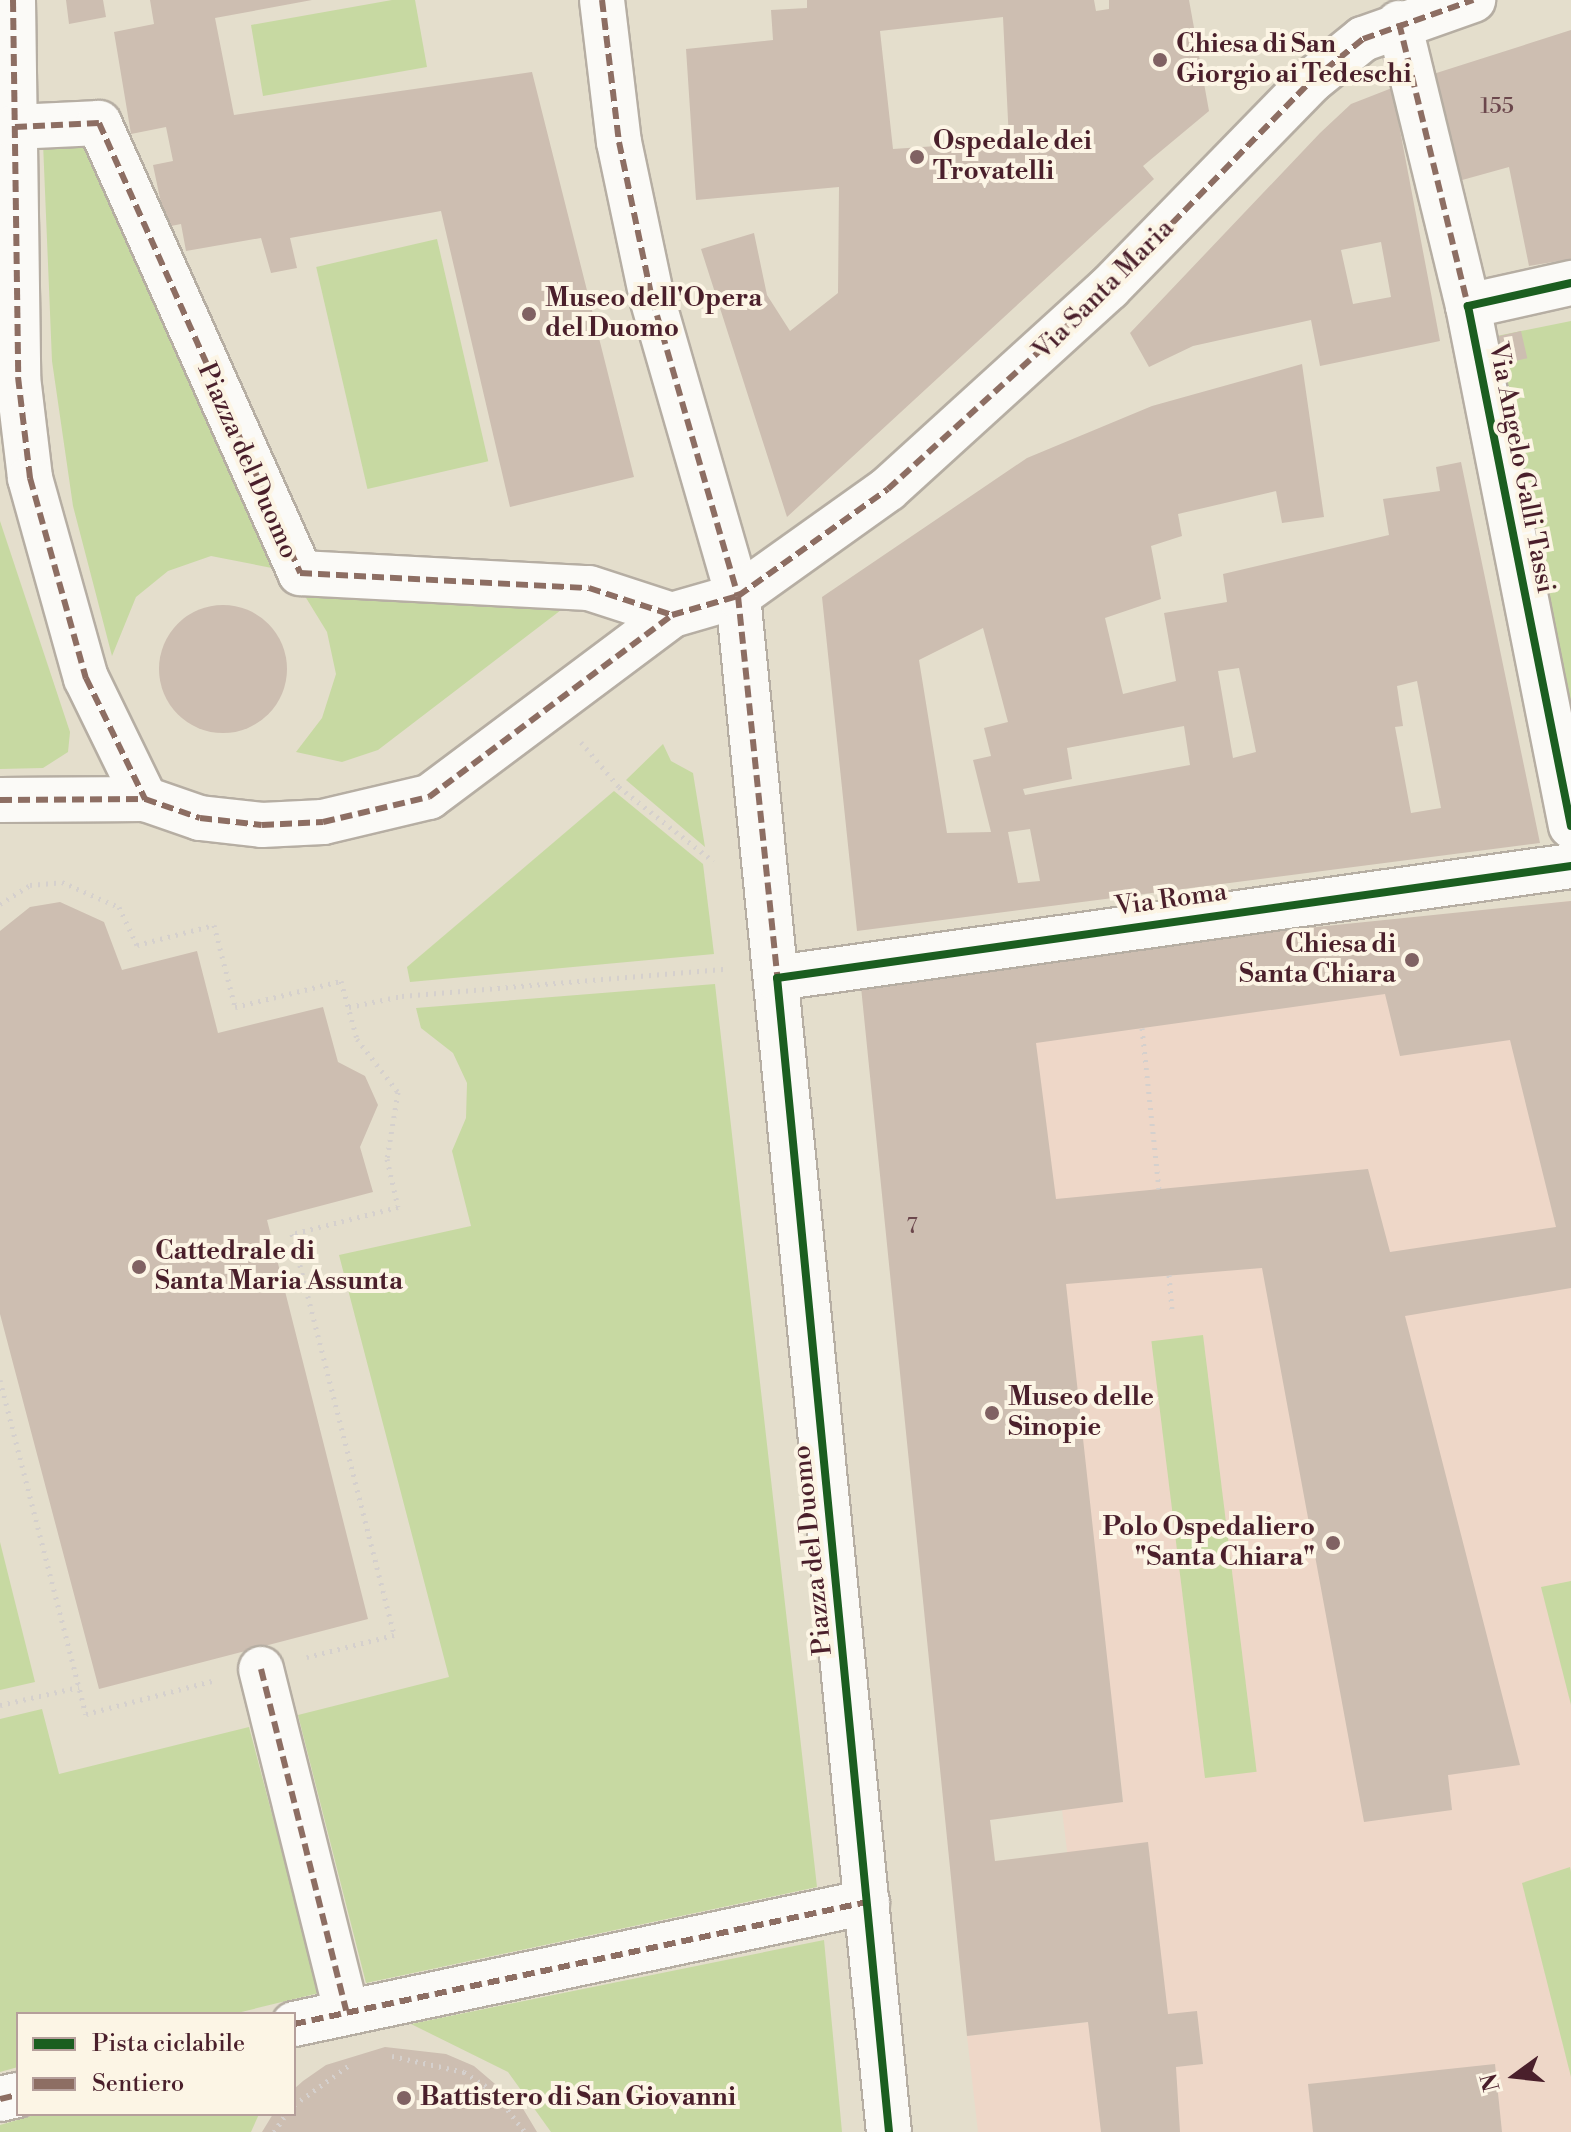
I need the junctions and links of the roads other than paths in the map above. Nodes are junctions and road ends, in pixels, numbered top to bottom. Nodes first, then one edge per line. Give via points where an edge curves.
1 (13, 0) edge
2 (602, 0) edge
3 (1473, 0) edge
4 (1399, 23) junction
5 (15, 135) junction
6 (1571, 283) edge
7 (1468, 306) junction
8 (738, 596) junction
9 (672, 615) junction
10 (145, 799) junction
11 (0, 800) edge
12 (1571, 826) edge
13 (1571, 866) edge
14 (776, 972) junction
15 (261, 1669) road end
16 (867, 1902) junction
17 (346, 2011) junction
18 (296, 2024) edge
19 (889, 2132) edge

1 - 5 street
2 - 8 street, Piazza del Duomo via 619,142 698,460
3 - 4 street, Via Santa Maria
4 - 7 street, Via Angelo Galli Tassi
4 - 8 street, Via Santa Maria via 1363,39 1311,81 1109,288 900,479
5 - 9 street, Piazza del Duomo via 99,123 300,573 589,588
5 - 10 street via 18,377 30,478 86,678
6 - 7 street
7 - 12 street, Via Angelo Galli Tassi
8 - 9 street
8 - 14 street, Piazza del Duomo
9 - 10 street via 429,797 383,812 262,825 200,818
10 - 11 street
13 - 14 street, Via Roma
14 - 16 street, Piazza del Duomo
15 - 17 street
16 - 17 street
16 - 19 street, Piazza del Duomo
17 - 18 street

